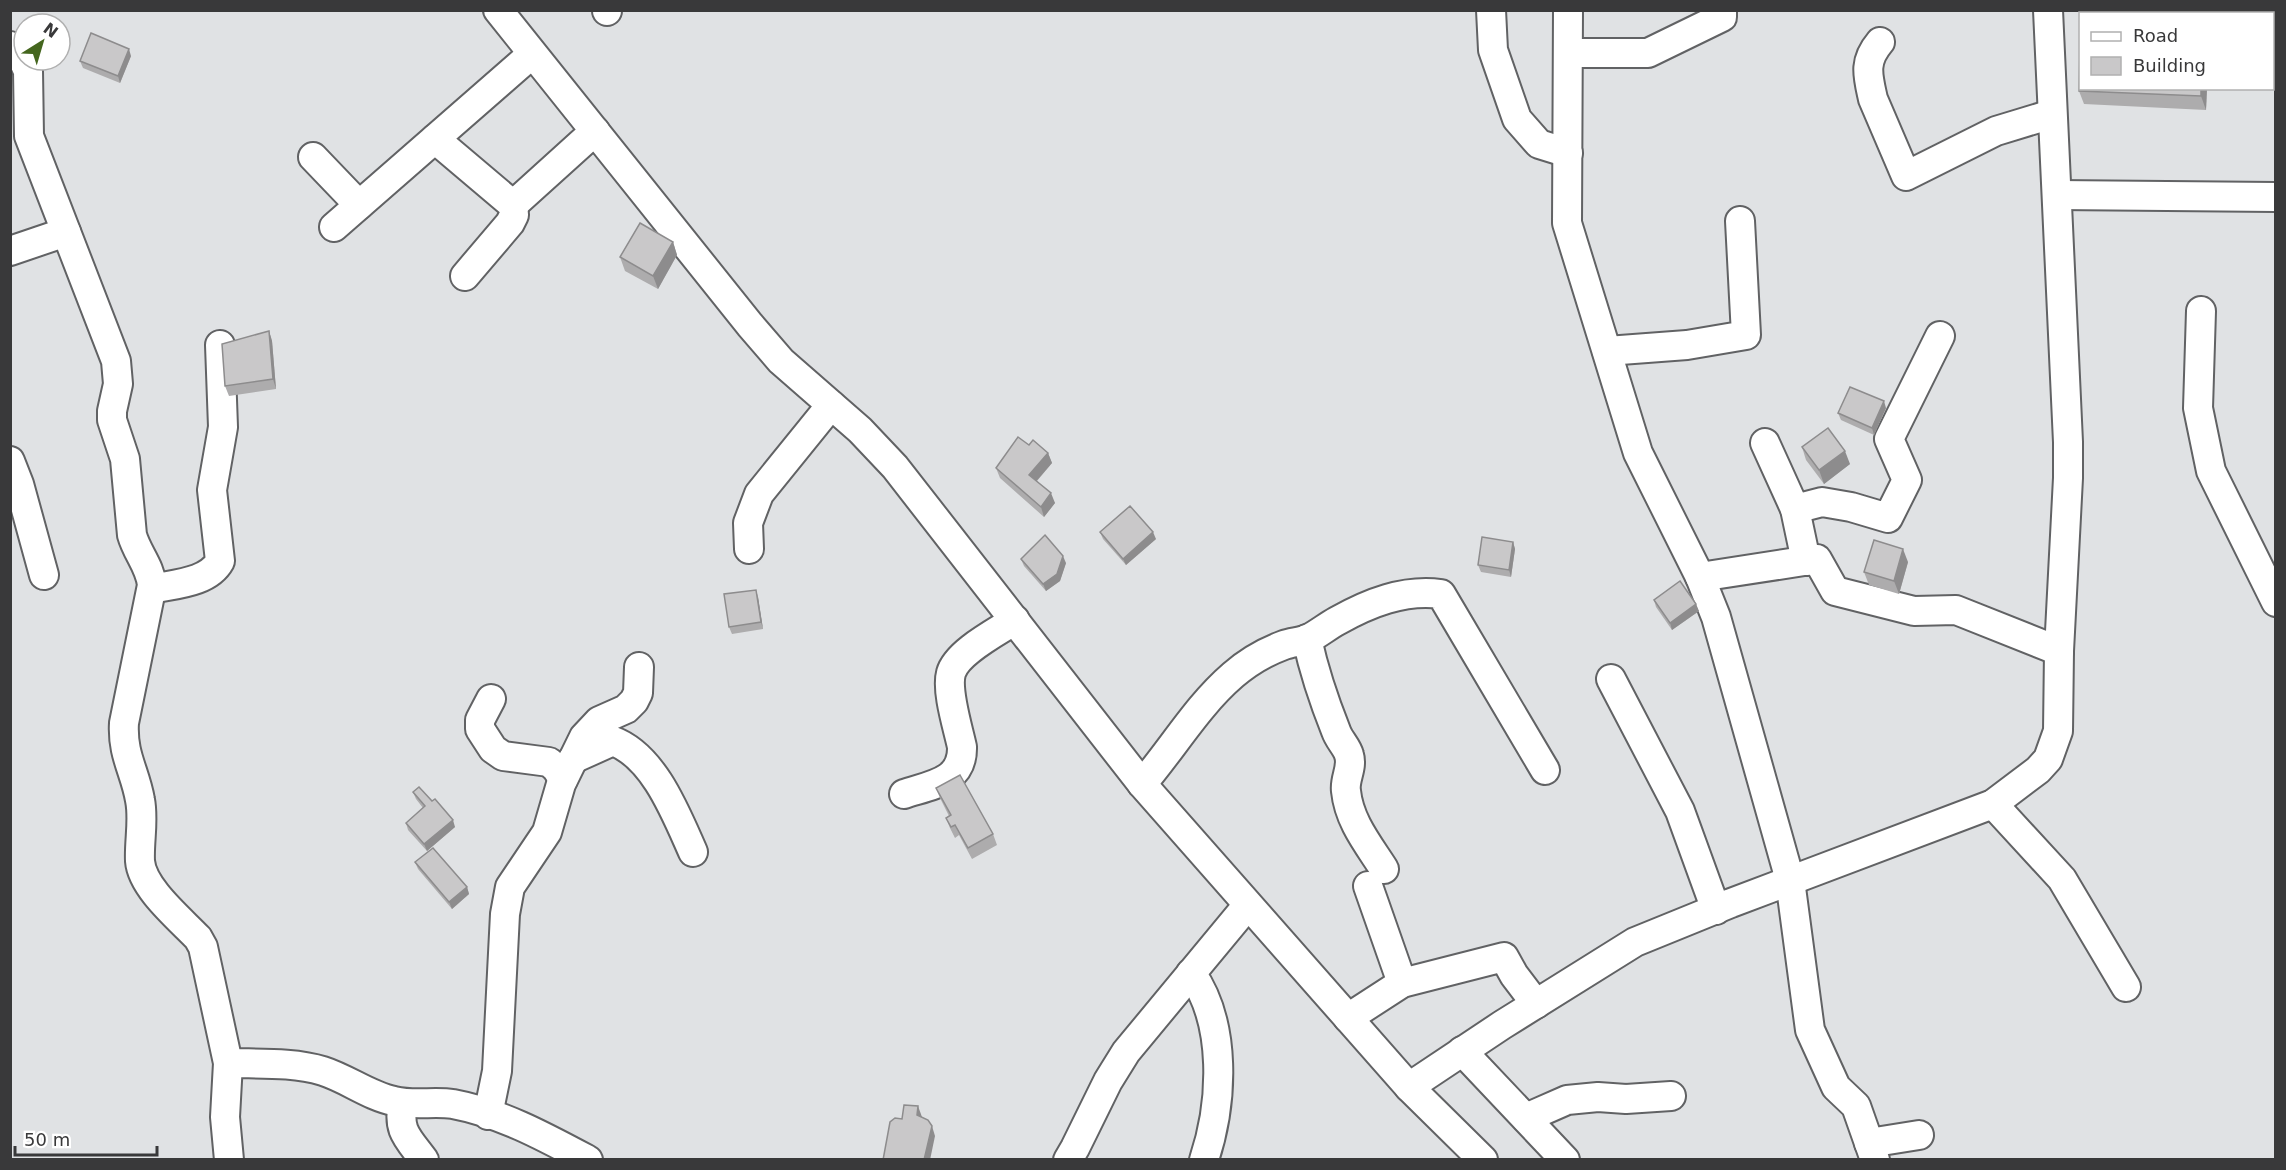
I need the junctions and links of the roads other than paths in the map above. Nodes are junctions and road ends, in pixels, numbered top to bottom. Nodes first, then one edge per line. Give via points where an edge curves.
1 (498, 10) edge
2 (1491, 10) edge
3 (1568, 10) edge
4 (1722, 10) edge
5 (2048, 10) edge
6 (1880, 42) dead end
7 (10, 46) edge
8 (1568, 53) junction
9 (532, 54) junction
10 (2052, 114) junction
11 (595, 131) junction
12 (435, 139) junction
13 (1568, 153) junction
14 (313, 157) dead end
15 (2057, 195) junction
16 (2276, 197) edge
17 (359, 205) junction
18 (513, 205) junction
19 (1740, 221) dead end
20 (334, 227) dead end
21 (66, 232) junction
22 (10, 250) edge
23 (465, 276) dead end
24 (2201, 311) dead end
25 (1940, 336) dead end
26 (220, 345) edge
27 (1607, 351) junction
28 (831, 405) junction
29 (1765, 443) dead end
30 (10, 460) edge
31 (1795, 509) junction
32 (749, 549) dead end
33 (1806, 561) junction
34 (44, 575) dead end
35 (1700, 577) junction
36 (152, 589) junction
37 (2276, 602) edge
38 (1015, 620) junction
39 (1307, 639) junction
40 (2059, 651) junction
41 (639, 667) dead end
42 (1611, 679) dead end
43 (491, 699) dead end
44 (568, 769) junction
45 (1545, 770) dead end
46 (1142, 784) junction
47 (904, 794) dead end
48 (1993, 804) junction
49 (693, 852) dead end
50 (1790, 880) junction
51 (1247, 906) junction
52 (1716, 910) junction
53 (1191, 973) junction
54 (1402, 983) junction
55 (2126, 987) dead end
56 (1536, 1004) junction
57 (1348, 1018) junction
58 (1462, 1051) junction
59 (228, 1063) junction
60 (1409, 1087) junction
61 (1671, 1096) dead end
62 (403, 1103) junction
63 (488, 1114) junction
64 (1526, 1118) junction
65 (1919, 1136) dead end
66 (1872, 1151) edge
67 (229, 1160) edge
68 (424, 1160) edge
69 (588, 1160) edge
70 (1068, 1160) edge
71 (1204, 1160) edge
72 (1483, 1160) edge
73 (1565, 1160) edge

1 - 9 street
2 - 13 street via 1493,50 1517,119 1539,144
3 - 8 street
4 - 8 street via 1722,17 1648,52
5 - 10 street
6 - 10 street via 1869,58 1873,99 1906,176 1996,131
7 - 21 street via 28,70 29,136
8 - 13 street
9 - 11 street
9 - 12 street
10 - 15 street
11 - 18 street
11 - 28 street via 781,361
12 - 17 street
12 - 18 street
13 - 27 street via 1567,223
14 - 17 street
15 - 16 street
15 - 40 street via 2068,454
17 - 20 street
18 - 23 street via 510,223
19 - 27 street via 1746,335 1687,345
21 - 22 street
21 - 36 street via 116,361 118,384 112,420 125,459 132,536 151,575
24 - 37 street via 2198,408 2207,456
25 - 31 street via 1889,439 1906,480 1888,518 1822,502
26 - 36 street via 224,427 212,489 220,561 201,577
27 - 35 street via 1638,453
28 - 32 street via 759,494 748,523
28 - 38 street via 894,467
29 - 31 street
30 - 34 street
31 - 33 street
33 - 35 street
33 - 40 street via 1816,560 1835,591 1914,611 1956,610
35 - 50 street via 1716,617
36 - 59 street via 124,737 141,803 140,864 151,887 203,947
38 - 46 street
38 - 47 street via 958,660 951,672 962,747 962,757 952,776
39 - 45 street via 1384,600 1425,592 1441,594
39 - 46 street via 1270,651 1232,676 1205,702
39 - 54 street via 1320,690 1348,752 1351,763 1345,789 1350,812 1376,878
40 - 48 street via 2058,730 2054,746 2038,770
41 - 44 street via 634,702 590,729
42 - 52 street via 1680,811
43 - 44 street via 480,720 480,729 493,749 503,756 549,762 556,768
44 - 49 street via 613,741 632,750 664,789
44 - 63 street via 547,832 515,868 507,897 497,1071
46 - 51 street
48 - 50 street
48 - 55 street via 2062,879
50 - 52 street
50 - 66 street via 1810,1030 1836,1087 1856,1106
51 - 53 street
51 - 57 street
52 - 56 street via 1635,942
53 - 70 street via 1116,1066
53 - 71 street via 1206,1003 1217,1055 1218,1098
54 - 56 street via 1504,957
54 - 57 street
56 - 58 street
57 - 60 street
58 - 60 street
58 - 64 street
59 - 62 street via 316,1069 379,1098
59 - 67 street via 225,1117
60 - 72 street
61 - 64 street via 1567,1100
62 - 63 street via 451,1104
62 - 68 street via 400,1124
63 - 69 street
64 - 73 street
65 - 66 street

